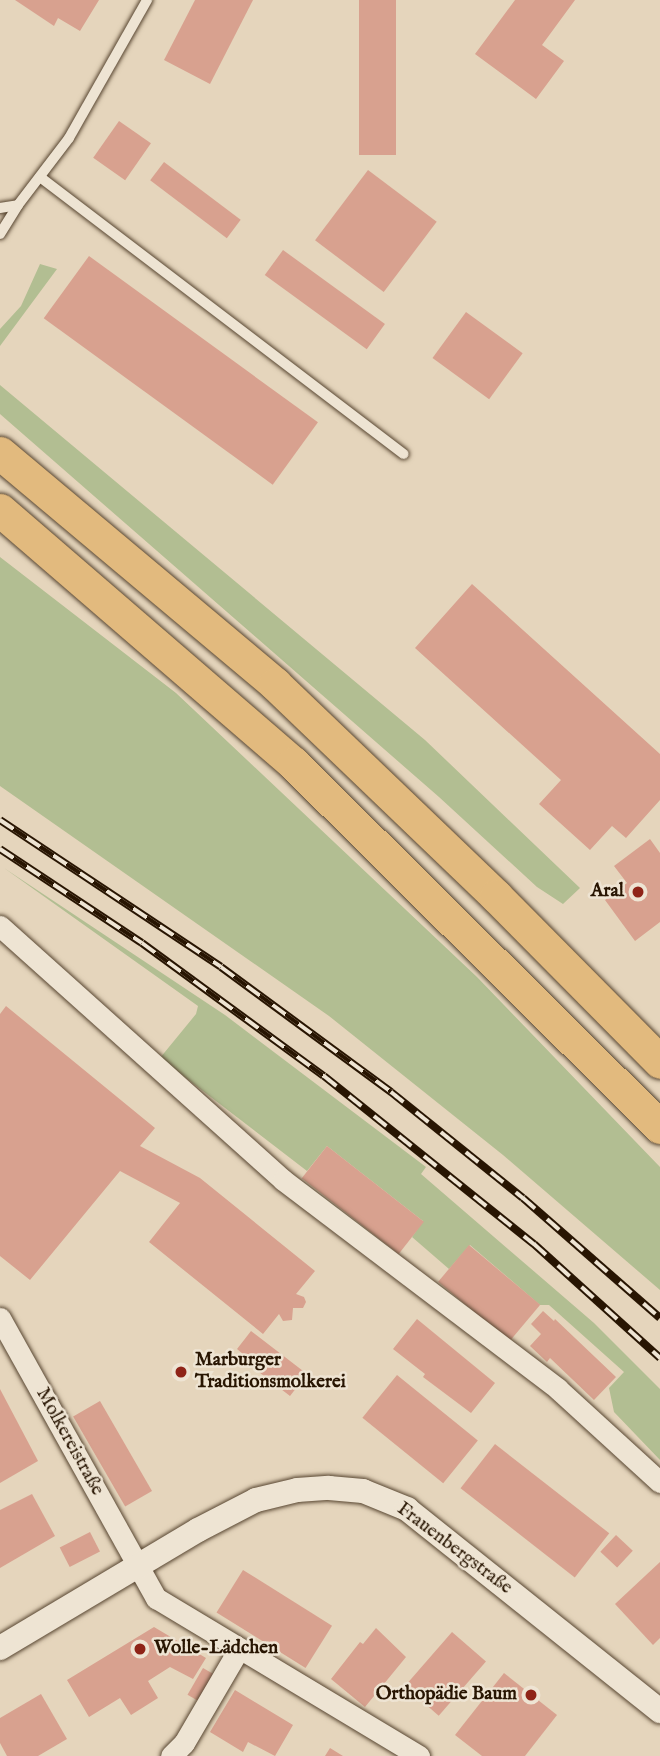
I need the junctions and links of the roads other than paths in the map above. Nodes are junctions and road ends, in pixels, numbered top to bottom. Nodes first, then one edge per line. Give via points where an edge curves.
1 (147, 0) edge
2 (40, 177) junction
3 (18, 205) junction
4 (0, 208) edge
5 (0, 234) edge
6 (0, 453) edge
7 (403, 454) dead end
8 (0, 510) edge
9 (0, 926) edge
10 (660, 1062) edge
11 (660, 1127) edge
12 (0, 1318) edge
13 (660, 1482) edge
14 (138, 1566) junction
15 (0, 1648) edge
16 (239, 1649) junction
17 (660, 1711) edge
18 (416, 1755) edge
19 (171, 1756) edge

1 - 2 lane via 69,138
2 - 3 lane
2 - 7 lane
3 - 4 lane
3 - 5 lane
6 - 10 highway via 275,684
8 - 11 highway via 293,763
9 - 13 street via 283,1180 558,1389
12 - 14 street, Molkereistraße
14 - 15 street, Frauenbergstraße
14 - 16 street, Molkereistraße via 156,1598
14 - 17 street, Frauenbergstraße via 256,1500 311,1488 363,1491 407,1509
16 - 18 street, Molkereistraße
16 - 19 street via 184,1743

